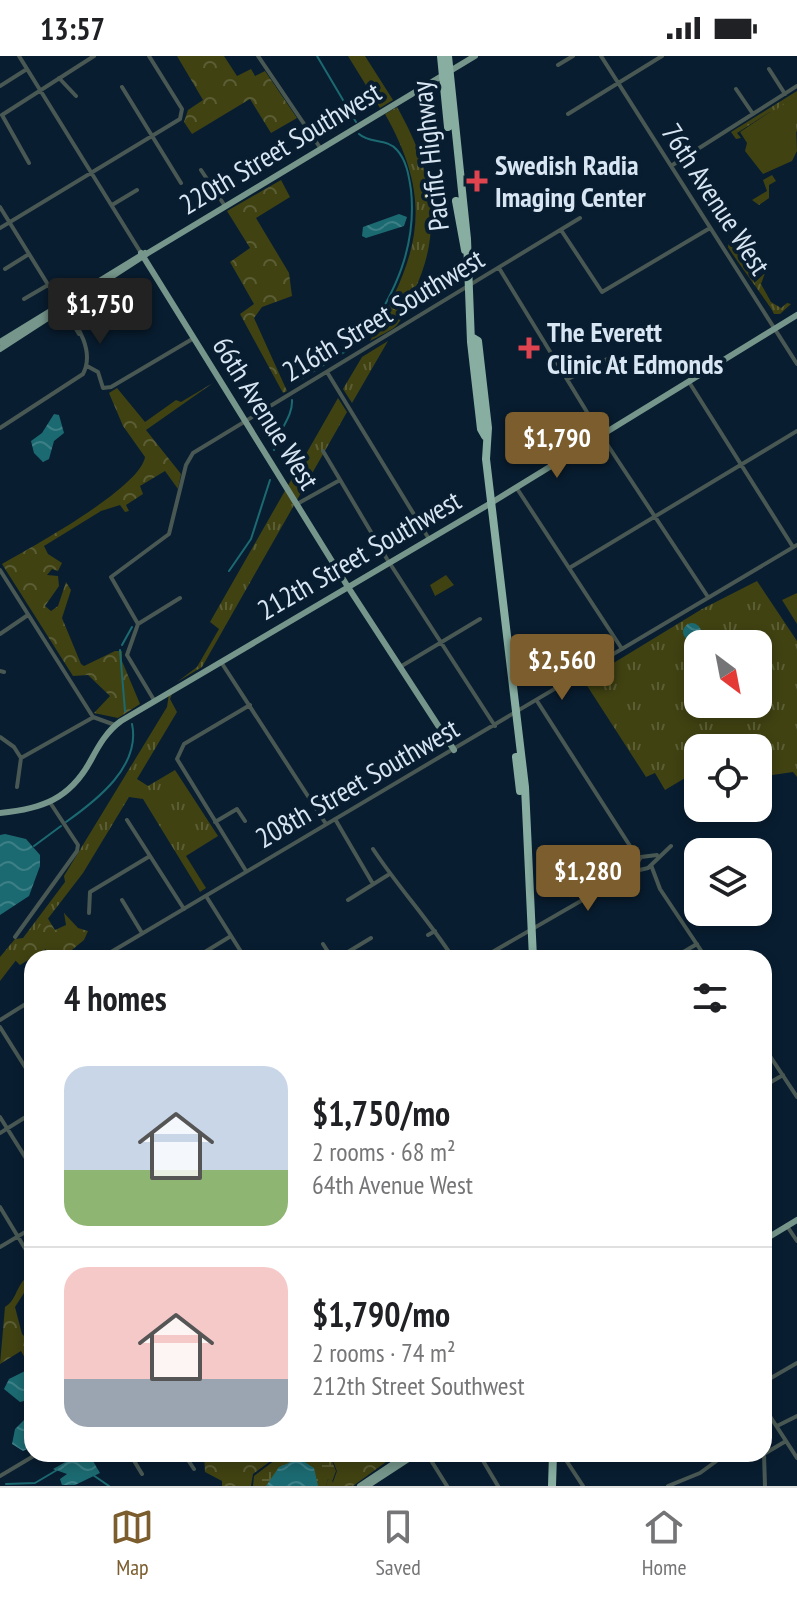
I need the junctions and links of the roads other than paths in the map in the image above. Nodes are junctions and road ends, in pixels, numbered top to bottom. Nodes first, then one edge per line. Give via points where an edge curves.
1 (19, 56) edge
2 (94, 56) edge
3 (149, 56) edge
4 (258, 56) edge
5 (441, 56) edge
6 (448, 56) edge
7 (475, 56) edge
8 (573, 56) edge
9 (601, 56) edge
10 (662, 56) edge
11 (652, 59) edge
12 (558, 65) dead end
13 (27, 69) junction
14 (769, 69) dead end
15 (446, 74) junction
16 (59, 78) junction
17 (618, 83) junction
18 (0, 86) edge
19 (797, 86) edge
20 (122, 87) dead end
21 (736, 89) dead end
22 (40, 90) junction
23 (785, 94) junction
24 (76, 96) dead end
25 (568, 114) dead end
26 (753, 114) junction
27 (2, 115) edge
28 (152, 136) junction
29 (321, 149) junction
30 (29, 163) dead end
31 (671, 166) junction
32 (201, 170) dead end
33 (92, 173) junction
34 (181, 183) dead end
35 (137, 190) dead end
36 (112, 205) junction
37 (225, 206) junction
38 (0, 207) edge
39 (580, 218) dead end
40 (9, 222) junction
41 (0, 228) edge
42 (710, 228) junction
43 (561, 230) junction
44 (29, 254) junction
45 (145, 255) junction
46 (499, 268) junction
47 (5, 269) dead end
48 (48, 285) junction
49 (468, 287) junction
50 (24, 299) dead end
51 (62, 307) junction
52 (797, 315) edge
53 (776, 329) junction
54 (194, 338) junction
55 (473, 338) junction
56 (0, 342) edge
57 (0, 349) edge
58 (607, 359) dead end
59 (797, 364) edge
60 (87, 366) junction
61 (327, 372) junction
62 (568, 379) junction
63 (689, 382) junction
64 (476, 383) junction
65 (484, 396) junction
66 (245, 420) junction
67 (1, 427) edge
68 (797, 431) edge
69 (601, 435) junction
70 (485, 436) junction
71 (323, 451) dead end
72 (742, 464) junction
73 (340, 480) junction
74 (516, 487) junction
75 (491, 503) junction
76 (297, 504) junction
77 (656, 516) junction
78 (429, 539) junction
79 (795, 546) edge
80 (389, 563) junction
81 (571, 567) junction
82 (0, 570) edge
83 (348, 587) junction
84 (708, 597) junction
85 (180, 598) dead end
86 (28, 615) junction
87 (480, 619) dead end
88 (138, 624) junction
89 (0, 634) edge
90 (442, 643) junction
91 (622, 650) junction
92 (221, 661) junction
93 (400, 667) junction
94 (154, 700) junction
95 (537, 701) junction
96 (250, 705) junction
97 (515, 714) junction
98 (93, 717) junction
99 (115, 725) junction
100 (495, 726) junction
101 (0, 737) edge
102 (454, 750) junction
103 (21, 758) junction
104 (17, 787) dead end
105 (522, 788) junction
106 (51, 804) junction
107 (0, 813) edge
108 (335, 819) junction
109 (127, 820) dead end
110 (245, 821) dead end
111 (215, 822) junction
112 (326, 824) junction
113 (671, 846) dead end
114 (373, 849) dead end
115 (634, 849) junction
116 (659, 854) junction
117 (150, 856) junction
118 (645, 856) junction
119 (639, 861) junction
120 (651, 864) junction
121 (644, 869) junction
122 (246, 871) junction
123 (631, 872) junction
124 (388, 875) junction
125 (655, 879) junction
126 (373, 884) junction
127 (206, 896) junction
128 (122, 900) dead end
129 (348, 900) dead end
130 (184, 909) junction
131 (89, 913) dead end
132 (535, 928) junction
133 (435, 931) junction
134 (142, 933) junction
135 (428, 935) dead end
136 (231, 936) junction
137 (15, 937) dead end
138 (371, 938) dead end
139 (323, 944) dead end
140 (697, 944) junction
141 (114, 950) edge
142 (208, 950) edge
143 (240, 950) edge
144 (328, 950) edge
145 (349, 950) edge
146 (448, 950) edge
147 (496, 950) edge
148 (535, 950) edge
149 (687, 950) edge
150 (701, 950) edge
151 (24, 1005) edge
152 (0, 1020) edge
153 (0, 1027) edge
154 (772, 1059) edge
155 (24, 1065) edge
156 (783, 1075) junction
157 (772, 1081) edge
158 (797, 1097) edge
159 (0, 1117) edge
160 (24, 1118) edge
161 (7, 1129) junction
162 (0, 1133) edge
163 (24, 1156) edge
164 (0, 1207) edge
165 (797, 1220) edge
166 (787, 1226) junction
167 (24, 1233) edge
168 (772, 1235) edge
169 (18, 1236) junction
170 (797, 1241) edge
171 (24, 1246) edge
172 (0, 1247) edge
173 (797, 1363) edge
174 (772, 1377) edge
175 (797, 1416) edge
176 (772, 1419) edge
177 (777, 1426) junction
178 (786, 1441) junction
179 (772, 1449) edge
180 (797, 1458) edge
181 (24, 1462) edge
182 (135, 1462) edge
183 (189, 1462) edge
184 (397, 1462) edge
185 (403, 1462) edge
186 (432, 1462) edge
187 (484, 1462) edge
188 (551, 1462) edge
189 (567, 1462) edge
190 (715, 1462) edge
191 (764, 1462) edge
192 (194, 1469) dead end
193 (142, 1474) dead end
194 (0, 1476) edge
195 (498, 1485) edge
196 (363, 1486) edge
197 (447, 1486) edge
198 (552, 1486) edge
199 (583, 1486) edge
200 (668, 1486) edge
201 (765, 1486) edge

1 - 13 street, 66th Avenue West
2 - 16 street
3 - 28 street via 182,109 175,122
4 - 29 street
5 - 15 highway, Pacific Highway
6 - 15 highway, Pacific Highway
7 - 15 main road, 220th Street Southwest
8 - 12 street
9 - 17 street, 76th Avenue West
10 - 11 street
11 - 17 street
13 - 18 street
13 - 22 street, 66th Avenue West
14 - 23 street
15 - 29 main road, 220th Street Southwest
15 - 49 highway, Pacific Highway
16 - 22 street
16 - 24 street
17 - 25 street
17 - 31 street, 76th Avenue West
19 - 23 street
20 - 28 street
21 - 26 street
22 - 27 street
22 - 33 street, 66th Avenue West
23 - 26 street
26 - 31 street
27 - 30 street
28 - 33 street
28 - 34 street
29 - 37 main road, 220th Street Southwest
31 - 42 street, 76th Avenue West
32 - 37 street
33 - 36 street, 66th Avenue West
33 - 40 street
35 - 36 street
36 - 45 street, 66th Avenue West
37 - 45 main road, 220th Street Southwest
38 - 40 street
39 - 43 street, 216th Street Southwest
40 - 41 street
40 - 44 street
42 - 43 street via 602,292
42 - 53 street, 76th Avenue West
43 - 46 street, 216th Street Southwest
44 - 47 street
44 - 48 street
45 - 51 main road, 220th Street Southwest
45 - 54 main road, 66th Avenue West
46 - 49 street, 216th Street Southwest
46 - 62 street
48 - 50 street
48 - 51 street
49 - 55 highway, Pacific Highway
49 - 61 street, 216th Street Southwest
51 - 56 main road, 220th Street Southwest
51 - 57 main road, 220th Street Southwest
51 - 60 street via 80,335
52 - 53 main road, 212th Street Southwest
53 - 59 street, 76th Avenue West
53 - 63 main road, 212th Street Southwest
54 - 60 street via 111,387 103,388 98,372
54 - 66 main road, 66th Avenue West
55 - 64 highway, Pacific Highway
55 - 65 highway, Pacific Highway via 478,341
58 - 62 street
60 - 67 street via 72,383
61 - 66 street, 216th Street Southwest
61 - 78 street
62 - 69 street
63 - 69 main road, 212th Street Southwest
63 - 72 street
64 - 65 main road
64 - 70 highway, Pacific Highway
65 - 70 highway, Pacific Highway
66 - 76 main road, 66th Avenue West
66 - 88 street, 216th Street Southwest via 193,453 164,541 112,575
68 - 72 street
69 - 74 main road, 212th Street Southwest
69 - 77 street
70 - 75 highway, Pacific Highway
71 - 73 street
72 - 77 street
72 - 79 street
73 - 76 street
73 - 80 street
74 - 75 main road, 212th Street Southwest
74 - 81 street
75 - 78 main road, 212th Street Southwest
75 - 97 highway, Pacific Highway
76 - 83 main road, 66th Avenue West
77 - 81 street
77 - 84 street
78 - 80 main road, 212th Street Southwest
79 - 84 street, 208th Street Southwest
80 - 83 main road, 212th Street Southwest
80 - 90 street
81 - 91 street
82 - 86 street
83 - 92 main road, 212th Street Southwest
83 - 93 main road, 66th Avenue West
84 - 91 street, 208th Street Southwest
85 - 88 street
86 - 89 street
86 - 98 street
87 - 90 street
88 - 94 street via 127,655
90 - 93 street
90 - 100 street
91 - 95 street, 208th Street Southwest
92 - 94 main road, 212th Street Southwest
92 - 96 street
93 - 102 main road, 66th Avenue West
94 - 99 main road, 212th Street Southwest
95 - 97 street, 208th Street Southwest
95 - 115 street
96 - 111 street via 184,744 178,754 178,764
96 - 112 street
97 - 100 street, 208th Street Southwest
97 - 105 highway, Pacific Highway
97 - 105 highway, Pacific Highway
98 - 99 street
98 - 103 street
99 - 106 main road, 212th Street Southwest via 75,784
100 - 102 street, 208th Street Southwest
101 - 103 street
102 - 108 street, 208th Street Southwest
103 - 104 street
105 - 132 highway, Pacific Highway
106 - 107 main road
106 - 137 street via 77,851
108 - 112 street, 208th Street Southwest
108 - 126 street
109 - 117 street
110 - 111 street via 237,809
111 - 122 street
112 - 122 street, 208th Street Southwest
113 - 116 street
114 - 124 street
115 - 118 street
115 - 119 street
116 - 118 street
116 - 120 street
117 - 130 street
117 - 131 street via 90,892
118 - 119 street
118 - 120 street
119 - 121 street
119 - 123 street
120 - 121 street
120 - 125 street
121 - 123 street
121 - 125 street
122 - 127 street, 208th Street Southwest
123 - 132 street
124 - 126 street
124 - 133 street
125 - 140 street
126 - 129 street
127 - 130 street, 208th Street Southwest
127 - 136 street
128 - 134 street
130 - 134 street, 208th Street Southwest
132 - 147 street
132 - 148 highway, Pacific Highway
133 - 135 street
133 - 146 street
134 - 141 street, 208th Street Southwest
136 - 142 street
136 - 143 street
138 - 145 street
139 - 144 street
140 - 149 street
140 - 150 street
151 - 152 street
153 - 155 street
154 - 156 street
156 - 157 street
156 - 158 street
159 - 161 street
160 - 161 street
161 - 162 street
161 - 163 street
164 - 169 street
165 - 166 main road
166 - 168 main road
166 - 170 street
167 - 169 street
169 - 171 street
169 - 172 street
173 - 174 street
175 - 177 street
176 - 177 street
177 - 178 street
178 - 179 street
178 - 180 street
181 - 194 street
182 - 193 street
183 - 192 street
184 - 196 main road
185 - 196 main road
186 - 197 street
187 - 195 street
188 - 198 highway
189 - 199 street
190 - 200 street
191 - 201 street

